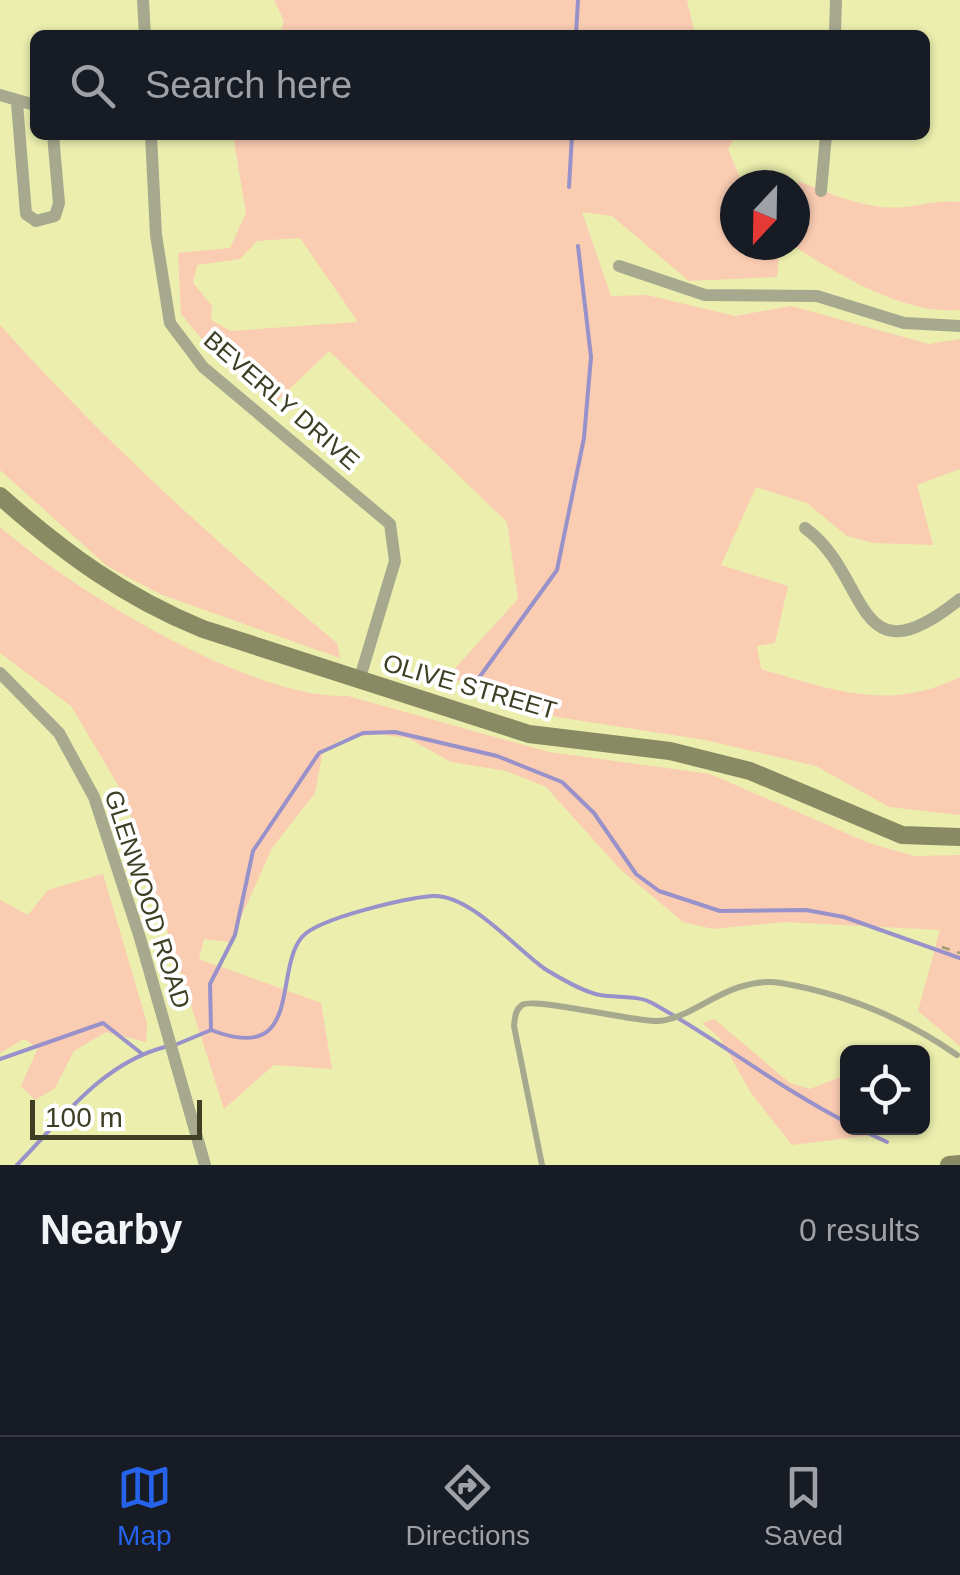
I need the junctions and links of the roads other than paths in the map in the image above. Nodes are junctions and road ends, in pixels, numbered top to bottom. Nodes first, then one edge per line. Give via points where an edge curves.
1 (143, 0) edge
2 (836, 0) edge
3 (146, 30) edge
4 (834, 30) edge
5 (0, 95) edge
6 (16, 103) junction
7 (30, 104) edge
8 (53, 140) edge
9 (151, 140) edge
10 (826, 140) edge
11 (821, 191) dead end
12 (619, 266) dead end
13 (960, 326) edge
14 (0, 496) edge
15 (805, 528) dead end
16 (960, 600) edge
17 (0, 673) edge
18 (359, 681) junction
19 (960, 837) edge
20 (958, 1055) dead end
21 (960, 1164) edge
22 (205, 1165) edge
23 (542, 1165) edge
24 (948, 1165) edge

1 - 3 street
2 - 4 street
5 - 6 street
6 - 7 street
6 - 8 street via 26,214 36,220 55,216 59,203
9 - 18 street, BEVERLY DRIVE via 170,324 204,367 390,524 395,562
10 - 11 street
12 - 13 street via 705,295 817,296 904,323
14 - 18 street, OLIVE STREET via 100,578 154,608
15 - 16 street via 848,578 866,619 886,631 910,631
17 - 22 street, GLENWOOD ROAD via 27,696 78,763 110,840
18 - 19 street, OLIVE STREET via 529,734 670,751 750,771 902,835
20 - 23 lane via 898,1019 793,986 754,984 659,1022 524,1004 514,1026
21 - 24 street

